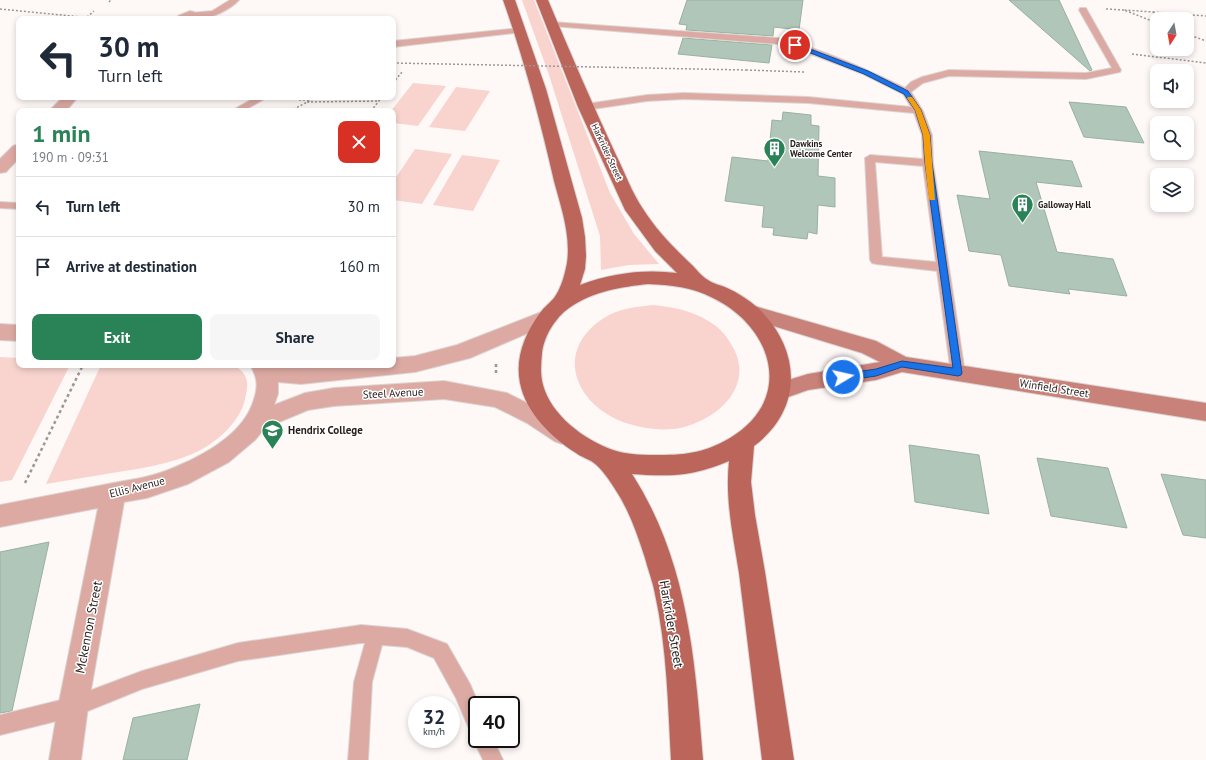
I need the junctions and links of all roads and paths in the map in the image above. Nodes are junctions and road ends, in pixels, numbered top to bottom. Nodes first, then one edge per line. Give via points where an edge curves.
1 (235, 0) edge
2 (509, 0) edge
3 (542, 0) edge
4 (0, 10) edge
5 (1083, 10) dead end
6 (94, 11) dead end
7 (1153, 12) edge
8 (1194, 15) edge
9 (64, 16) edge
10 (88, 16) edge
11 (205, 16) edge
12 (1206, 16) edge
13 (1150, 20) edge
14 (552, 24) junction
15 (520, 30) junction
16 (1194, 37) edge
17 (1206, 41) edge
18 (396, 44) edge
19 (1106, 51) junction
20 (396, 63) edge
21 (1206, 63) edge
22 (402, 72) dead end
23 (812, 72) dead end
24 (396, 79) edge
25 (906, 92) junction
26 (68, 100) edge
27 (257, 100) edge
28 (300, 100) dead end
29 (312, 100) joint
30 (379, 100) joint
31 (306, 102) junction
32 (586, 107) junction
33 (60, 108) edge
34 (242, 108) edge
35 (295, 108) edge
36 (373, 108) edge
37 (918, 110) junction
38 (16, 152) edge
39 (928, 163) junction
40 (0, 168) edge
41 (0, 205) edge
42 (16, 206) edge
43 (942, 268) junction
44 (701, 285) junction
45 (555, 310) junction
46 (751, 312) junction
47 (0, 332) edge
48 (16, 333) edge
49 (902, 364) junction
50 (396, 366) edge
51 (82, 368) edge
52 (264, 368) edge
53 (377, 368) edge
54 (958, 373) junction
55 (780, 391) junction
56 (1206, 412) edge
57 (257, 421) junction
58 (571, 440) junction
59 (743, 442) junction
60 (603, 456) junction
61 (24, 483) dead end
62 (113, 494) junction
63 (0, 516) edge
64 (376, 635) junction
65 (468, 703) edge
66 (73, 707) junction
67 (0, 726) edge
68 (487, 748) edge
69 (65, 760) edge
70 (358, 760) edge
71 (492, 760) edge
72 (687, 760) edge
73 (778, 760) edge

1 - 11 lane via 218,13
2 - 15 main road
3 - 14 main road, Harkrider Street
4 - 9 path
5 - 19 lane
6 - 10 path
7 - 13 path via 1124,10
8 - 12 path
14 - 25 lane via 778,41 866,72
14 - 32 main road, Harkrider Street
15 - 18 lane
15 - 45 main road via 574,227 577,256 574,275 570,289
16 - 17 path
19 - 21 path
19 - 25 lane via 1117,70 1086,76 949,73 928,78 909,87
20 - 23 path, bridge
22 - 24 path
25 - 37 lane
26 - 33 street
27 - 34 lane
28 - 29 path
29 - 31 path
30 - 31 path
30 - 36 path
31 - 35 path
32 - 37 lane via 647,98 684,96 808,100
32 - 44 main road, Harkrider Street via 634,210 662,247
37 - 39 lane via 927,135
38 - 40 street
39 - 43 lane
39 - 43 lane via 870,158 876,260
41 - 42 lane
43 - 54 lane
44 - 45 main road via 648,277 612,281 579,294
44 - 46 main road
45 - 50 street via 462,352
45 - 58 main road via 536,335 529,361 532,389 546,416
46 - 49 street, Winfield Street via 868,347
46 - 55 main road via 769,335 779,360
47 - 48 street
49 - 54 street, Winfield Street
49 - 55 street, Winfield Street via 876,372 808,382
51 - 61 path
52 - 53 street via 301,376
52 - 57 street via 268,394
54 - 56 street, Winfield Street
55 - 59 main road via 770,415
57 - 58 street, Steel Avenue via 305,402 334,397 444,390 499,399
57 - 62 street, Ellis Avenue via 221,455 202,466 179,477
58 - 60 main road
59 - 60 main road via 728,452 685,465 638,465
59 - 73 main road via 739,482 742,515
60 - 72 main road, Harkrider Street via 623,480 638,504 650,532 669,593 681,670
62 - 63 street, Ellis Avenue
62 - 66 street, Mckennon Street
64 - 65 lane via 407,638 440,651
64 - 66 lane via 361,634 238,652 142,680
64 - 70 lane via 363,682
66 - 67 lane
66 - 69 street, Mckennon Street
68 - 71 lane

